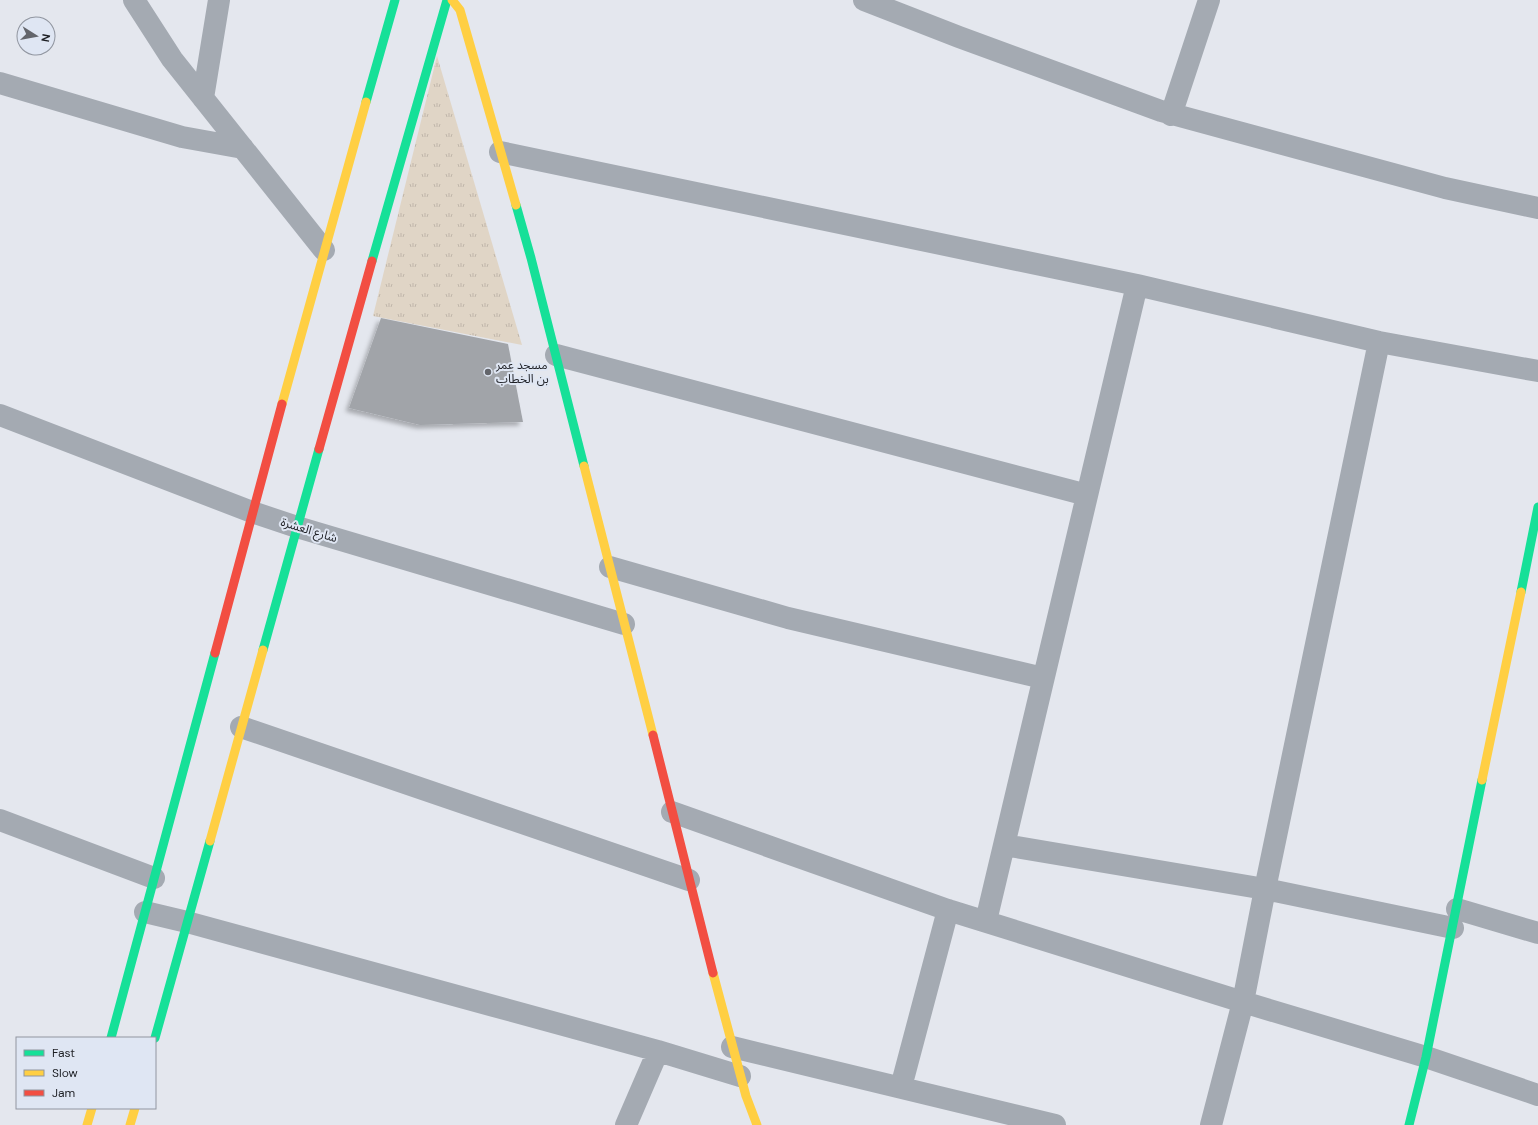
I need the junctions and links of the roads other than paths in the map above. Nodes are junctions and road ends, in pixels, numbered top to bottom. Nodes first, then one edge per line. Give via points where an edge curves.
1 (134, 0) edge
2 (219, 0) edge
3 (395, 0) edge
4 (447, 0) edge
5 (452, 0) edge
6 (864, 0) edge
7 (1209, 0) edge
8 (902, 7) edge
9 (0, 83) edge
10 (203, 98) junction
11 (1171, 115) junction
12 (244, 148) junction
13 (500, 152) junction
14 (1538, 208) edge
15 (324, 250) junction
16 (1137, 285) junction
17 (1379, 342) junction
18 (556, 356) junction
19 (1538, 371) edge
20 (0, 415) edge
21 (1087, 495) junction
22 (1538, 507) edge
23 (252, 512) junction
24 (297, 527) junction
25 (610, 567) junction
26 (624, 624) junction
27 (1043, 678) junction
28 (241, 727) junction
29 (672, 812) junction
30 (0, 820) edge
31 (1004, 845) junction
32 (154, 878) junction
33 (689, 880) junction
34 (1265, 889) junction
35 (948, 910) junction
36 (145, 912) junction
37 (1455, 919) junction
38 (187, 922) junction
39 (986, 922) junction
40 (1538, 933) edge
41 (1243, 1002) junction
42 (111, 1037) edge
43 (154, 1037) edge
44 (732, 1046) junction
45 (658, 1051) junction
46 (1426, 1057) junction
47 (740, 1076) junction
48 (901, 1087) junction
49 (1538, 1095) edge
50 (92, 1109) edge
51 (135, 1109) edge
52 (87, 1125) edge
53 (130, 1125) edge
54 (626, 1125) edge
55 (757, 1125) edge
56 (1055, 1125) edge
57 (1211, 1125) edge
58 (1409, 1125) edge

1 - 10 street via 172,59
2 - 10 street
3 - 15 main road
4 - 24 main road
5 - 13 main road via 460,10
6 - 8 street
7 - 11 street
8 - 11 street via 966,40
9 - 12 street via 182,138
10 - 12 street
11 - 14 street via 1445,188
12 - 15 street
13 - 16 street
13 - 18 main road
15 - 23 main road
16 - 17 street
16 - 21 street
17 - 19 street
17 - 34 street
18 - 21 street
18 - 25 main road
20 - 23 street, شارع العشرة
21 - 27 street
22 - 37 main road
23 - 24 street, شارع العشرة
23 - 32 main road
24 - 26 street, شارع العشرة
24 - 28 main road
25 - 26 main road
25 - 27 street via 788,618
26 - 29 main road
27 - 31 street
28 - 33 street
28 - 38 main road
29 - 33 main road
29 - 35 street
30 - 32 street
31 - 34 street
31 - 39 street
32 - 36 main road
33 - 44 main road
34 - 37 street
34 - 41 street
35 - 39 street
35 - 48 street
36 - 38 street
36 - 42 main road
37 - 40 street
37 - 46 main road
38 - 43 main road
38 - 45 street
39 - 41 street
41 - 46 street
41 - 57 street
44 - 47 main road
44 - 48 street
45 - 47 street
45 - 54 street
46 - 49 street
46 - 58 main road
47 - 55 main road
48 - 56 street
50 - 52 main road
51 - 53 main road

